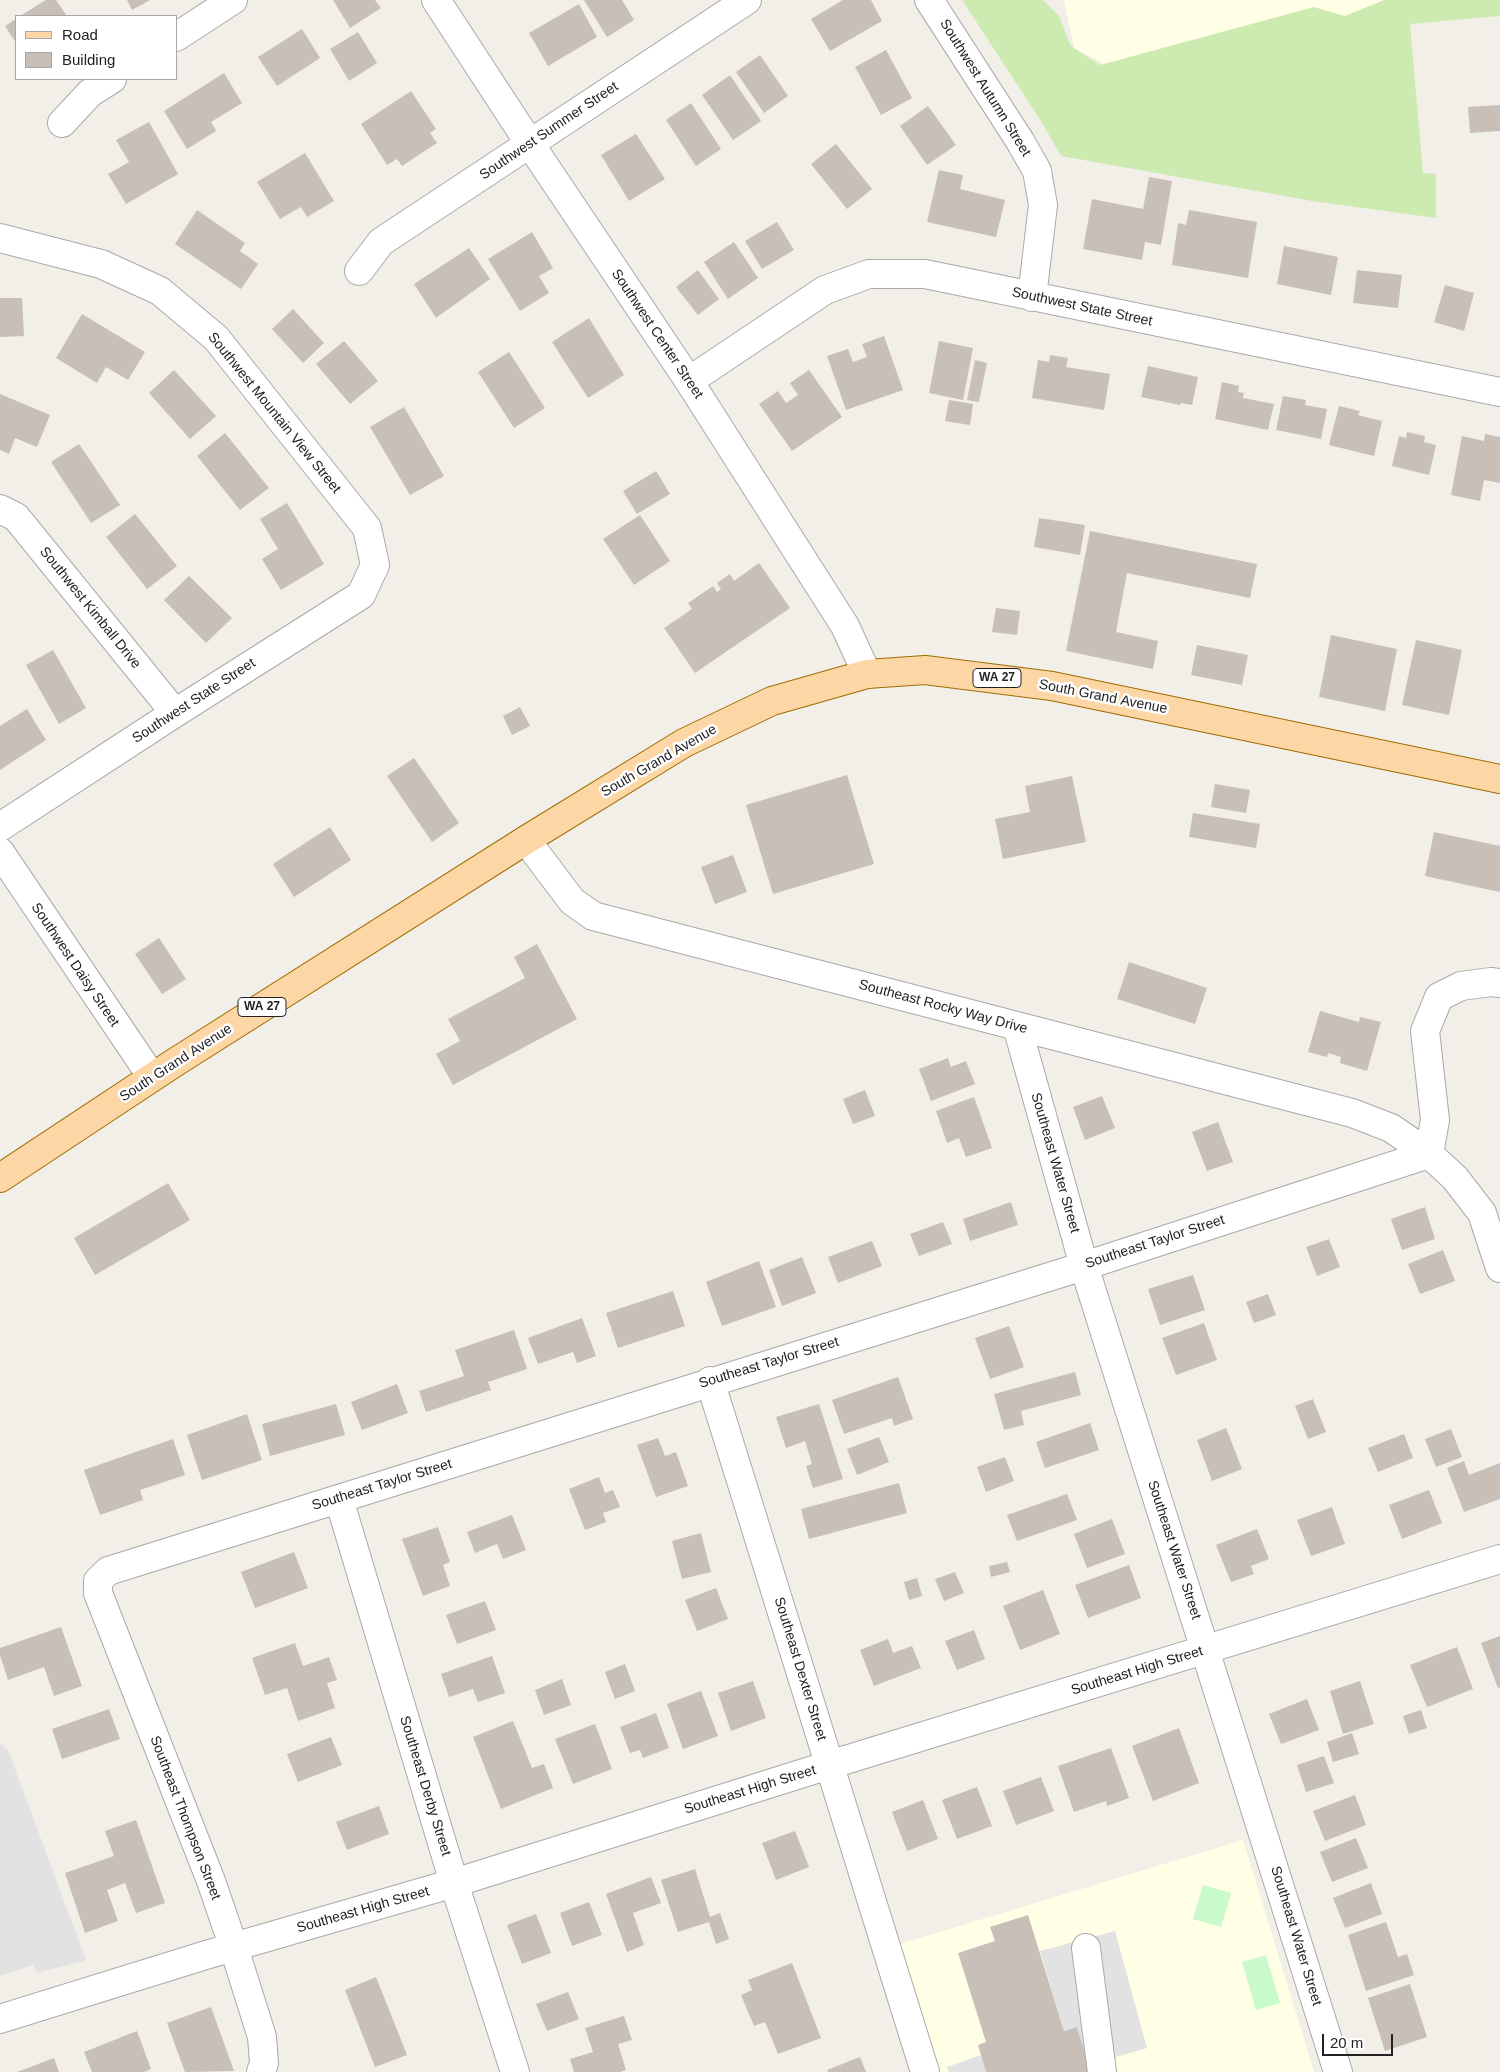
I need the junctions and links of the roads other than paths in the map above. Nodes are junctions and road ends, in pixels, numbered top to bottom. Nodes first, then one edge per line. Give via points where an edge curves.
1 (233, 0) edge
2 (436, 0) edge
3 (747, 0) edge
4 (929, 0) edge
5 (178, 36) edge
6 (110, 80) edge
7 (62, 123) dead end
8 (530, 144) junction
9 (0, 238) edge
10 (359, 271) dead end
11 (1032, 297) junction
12 (689, 381) junction
13 (1500, 392) edge
14 (0, 510) edge
15 (375, 565) joint
16 (867, 674) junction
17 (175, 713) junction
18 (1500, 779) edge
19 (0, 827) edge
20 (526, 840) junction
21 (0, 852) edge
22 (1500, 984) edge
23 (1017, 1026) junction
24 (152, 1077) junction
25 (1429, 1154) junction
26 (0, 1178) edge
27 (1084, 1266) junction
28 (1500, 1268) edge
29 (710, 1381) junction
30 (339, 1498) junction
31 (1500, 1560) edge
32 (108, 1571) joint
33 (1206, 1650) junction
34 (829, 1765) junction
35 (454, 1883) junction
36 (234, 1948) junction
37 (1086, 1948) dead end
38 (0, 2018) edge
39 (261, 2072) edge
40 (515, 2072) edge
41 (925, 2072) edge
42 (1102, 2072) edge
43 (1338, 2072) edge

1 - 5 street
2 - 8 street, Southwest Center Street
3 - 8 street, Southwest Summer Street
4 - 11 street, Southwest Autumn Street via 1037,171 1044,205
6 - 7 street via 90,93
8 - 10 street, Southwest Summer Street via 381,242
8 - 12 street, Southwest Center Street
9 - 15 street, Southwest Mountain View Street via 101,264 160,291 216,338 367,528
11 - 12 street, Southwest State Street via 925,274 869,274 825,290
11 - 13 street, Southwest State Street
12 - 16 street, Southwest Center Street via 845,626
14 - 17 street, Southwest Kimball Drive via 16,517
15 - 17 street, Southwest State Street via 361,595
16 - 18 main road, South Grand Avenue / WA 27 via 925,670 1052,686
16 - 20 main road, South Grand Avenue / WA 27 via 772,701 693,739
17 - 19 street, Southwest State Street
20 - 23 street, Southeast Rocky Way Drive via 572,901 593,916
20 - 24 main road, South Grand Avenue / WA 27
21 - 24 street, Southwest Daisy Street
22 - 25 street via 1461,986 1439,997 1428,1022 1425,1031 1435,1120
23 - 25 street, Southeast Rocky Way Drive via 1352,1112 1391,1128
23 - 27 street, Southeast Water Street
24 - 26 main road, South Grand Avenue / WA 27
25 - 27 street, Southeast Taylor Street
25 - 28 street, Southeast Rocky Way Drive via 1455,1178 1482,1214
27 - 29 street, Southeast Taylor Street
27 - 33 street, Southeast Water Street
29 - 30 street, Southeast Taylor Street
29 - 34 street, Southeast Dexter Street
30 - 32 street, Southeast Taylor Street
30 - 35 street, Southeast Derby Street
31 - 33 street, Southeast High Street
32 - 36 street, Southeast Thompson Street via 98,1581 98,1593
33 - 34 street, Southeast High Street
33 - 43 street, Southeast Water Street
34 - 35 street, Southeast High Street
34 - 41 street, Southeast Dexter Street
35 - 36 street, Southeast High Street
35 - 40 street, Southeast Derby Street
36 - 38 street, Southeast High Street
36 - 39 street, Southeast Thompson Street via 262,2037 264,2064
37 - 42 street

